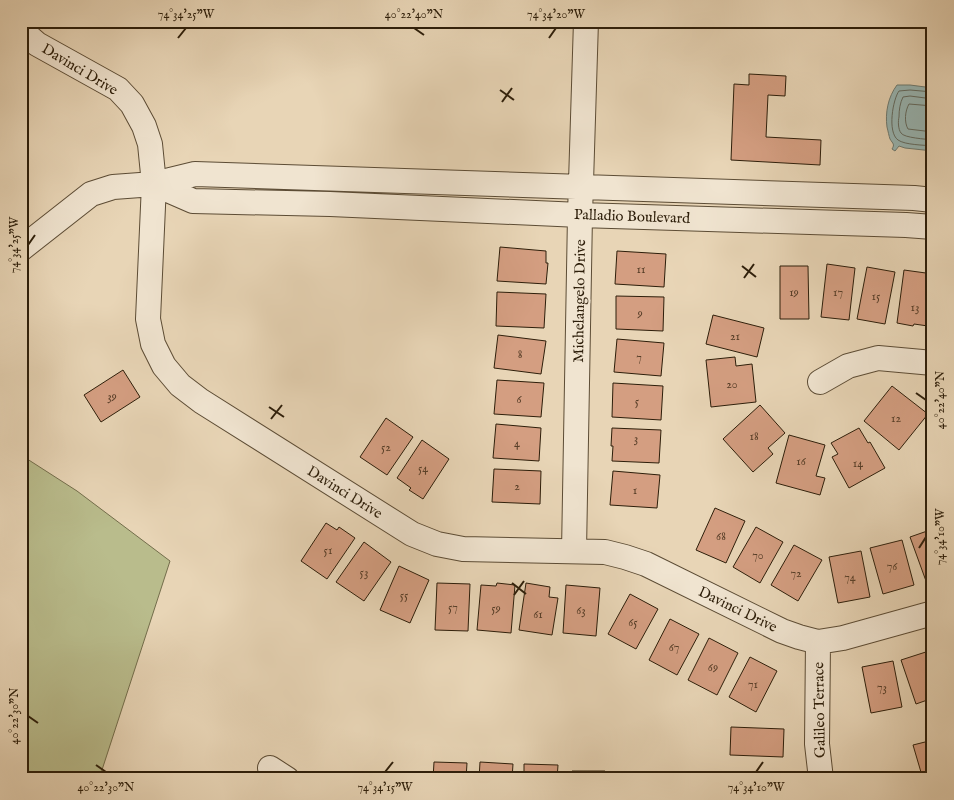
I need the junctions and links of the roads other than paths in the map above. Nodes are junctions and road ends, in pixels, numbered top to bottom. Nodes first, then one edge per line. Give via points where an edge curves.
1 (586, 21) edge
2 (21, 30) edge
3 (333, 178) junction
4 (154, 184) junction
5 (581, 188) junction
6 (933, 200) edge
7 (330, 204) junction
8 (580, 215) junction
9 (933, 228) edge
10 (21, 249) edge
11 (933, 363) edge
12 (820, 382) dead end
13 (574, 551) junction
14 (933, 613) edge
15 (818, 642) junction
16 (821, 779) edge

1 - 5 street, Michelangelo Drive
2 - 4 street, Davinci Drive via 37,44 118,89 132,104 150,144
3 - 4 street, Palladio Boulevard via 195,174
3 - 5 street, Palladio Boulevard
3 - 7 street
4 - 7 street, Palladio Boulevard via 193,202
4 - 10 street via 113,187 90,194
4 - 13 street, Davinci Drive via 148,318 153,344 160,359 180,385 412,534 437,544 463,549
5 - 6 street, Palladio Boulevard
5 - 8 street, Michelangelo Drive
7 - 8 street, Palladio Boulevard
8 - 9 street, Palladio Boulevard
8 - 13 street, Michelangelo Drive
11 - 12 street via 878,358 848,366
13 - 15 street, Davinci Drive via 605,552 646,564 782,631
14 - 15 street, Davinci Drive
15 - 16 street, Galileo Terrace via 817,744

